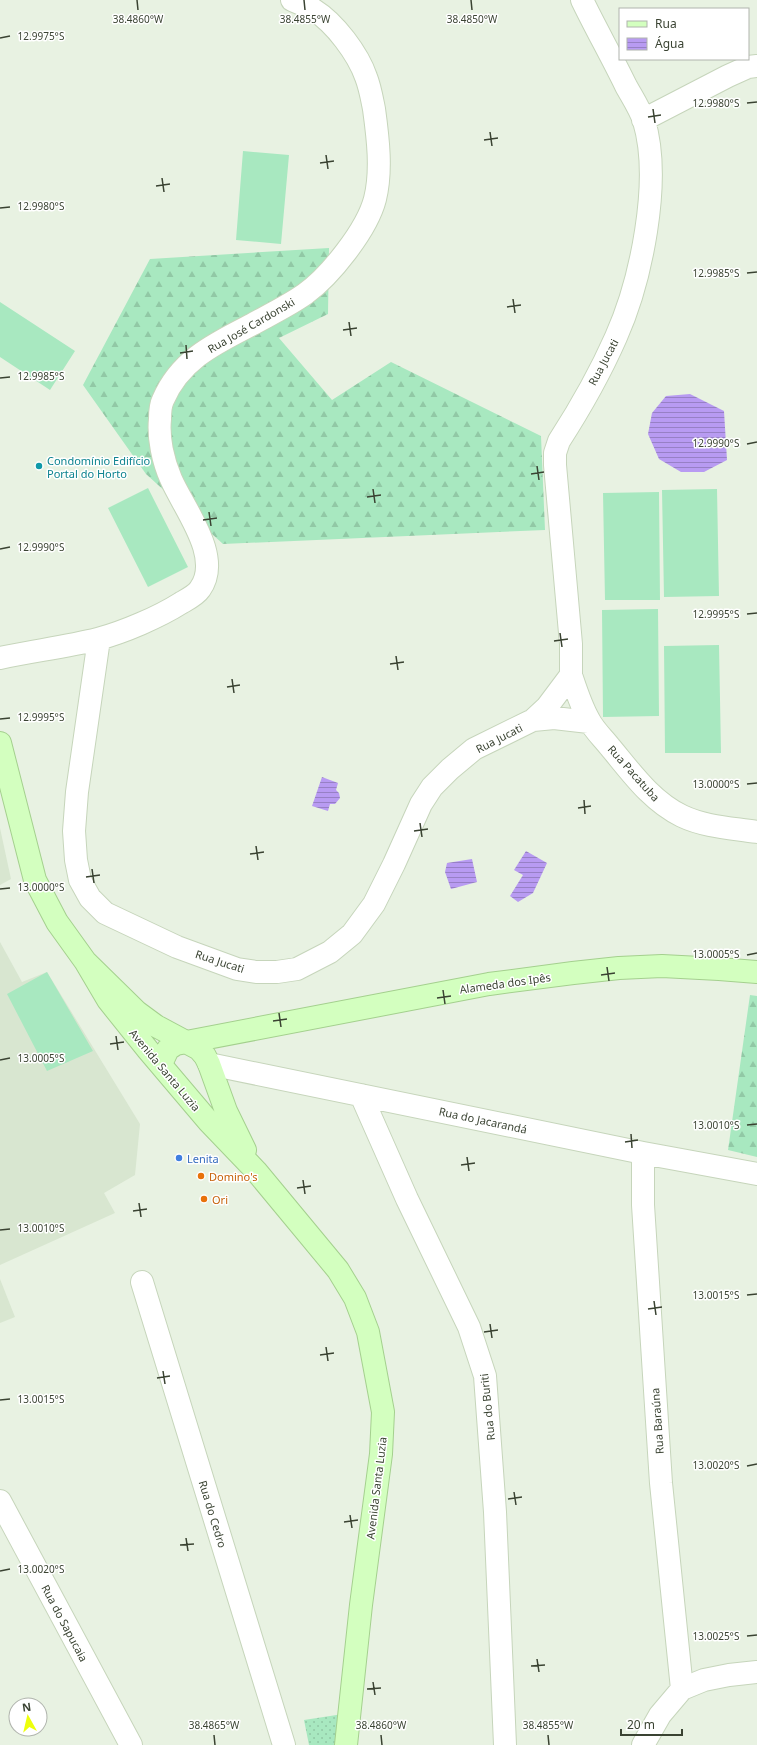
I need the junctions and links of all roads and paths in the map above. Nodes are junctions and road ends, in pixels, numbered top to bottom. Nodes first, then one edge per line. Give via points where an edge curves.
1 (292, 0) edge
2 (582, 0) edge
3 (757, 66) edge
4 (643, 120) junction
5 (99, 639) junction
6 (0, 658) edge
7 (571, 674) junction
8 (533, 720) junction
9 (589, 722) junction
10 (0, 743) edge
11 (757, 832) edge
12 (85, 961) junction
13 (757, 972) edge
14 (185, 1042) junction
15 (161, 1064) junction
16 (209, 1064) junction
17 (216, 1086) junction
18 (361, 1095) junction
19 (191, 1100) junction
20 (643, 1153) junction
21 (256, 1171) junction
22 (757, 1174) edge
23 (142, 1282) dead end
24 (0, 1501) edge
25 (757, 1672) edge
26 (682, 1689) junction
27 (131, 1745) edge
28 (284, 1745) edge
29 (346, 1745) edge
30 (505, 1745) edge
31 (643, 1745) edge

1 - 5 street, Rua José Cardonski via 316,11 336,29 354,54 366,77 379,141 375,199 365,223 348,248 325,276 305,294 216,343 188,363 170,383 161,404 159,428 163,454 171,478 206,550 207,571 200,589 168,612
2 - 4 street, Rua Jucati
3 - 4 street via 728,76
4 - 7 street, Rua Jucati via 649,144 651,190 632,293 616,337 559,441 555,453 571,644
5 - 6 street, Rua José Cardonski
5 - 8 street, Rua Jucati via 77,792 74,831 80,880 90,898 105,913 177,947 256,972 296,969 330,952 352,934 374,904 421,804 432,787 450,768 474,749
7 - 8 street, Rua Jucati via 547,707
7 - 9 street, Rua Pacatuba
8 - 9 street, Rua Jucati via 554,718
9 - 11 street, Rua Pacatuba via 639,781 668,808 684,817 709,825
10 - 12 street, Avenida Santa Luzia via 35,880 57,922
12 - 14 street, Avenida Santa Luzia via 137,1012
12 - 15 street, Avenida Santa Luzia via 108,1000
13 - 14 street, Alameda dos Ipês via 662,966 573,973 489,984
14 - 15 street via 168,1049
14 - 16 street, Avenida Santa Luzia via 199,1050
15 - 19 street, Avenida Santa Luzia
16 - 17 street, Avenida Santa Luzia
16 - 18 street, Rua do Jacarandá
17 - 19 street via 210,1093
17 - 21 street, Avenida Santa Luzia
18 - 20 street, Rua do Jacarandá
18 - 30 street, Rua do Buriti via 407,1199 469,1327 485,1376 495,1512
19 - 21 street, Avenida Santa Luzia
20 - 22 street, Rua do Jacarandá
20 - 26 street, Rua Baraúna via 643,1205 661,1483
21 - 29 street, Avenida Santa Luzia via 338,1270 354,1298 368,1332 383,1412 382,1454 361,1605
23 - 28 street, Rua do Cedro
24 - 27 street, Rua do Sapucaia
25 - 26 street via 704,1680
26 - 31 street via 660,1716

